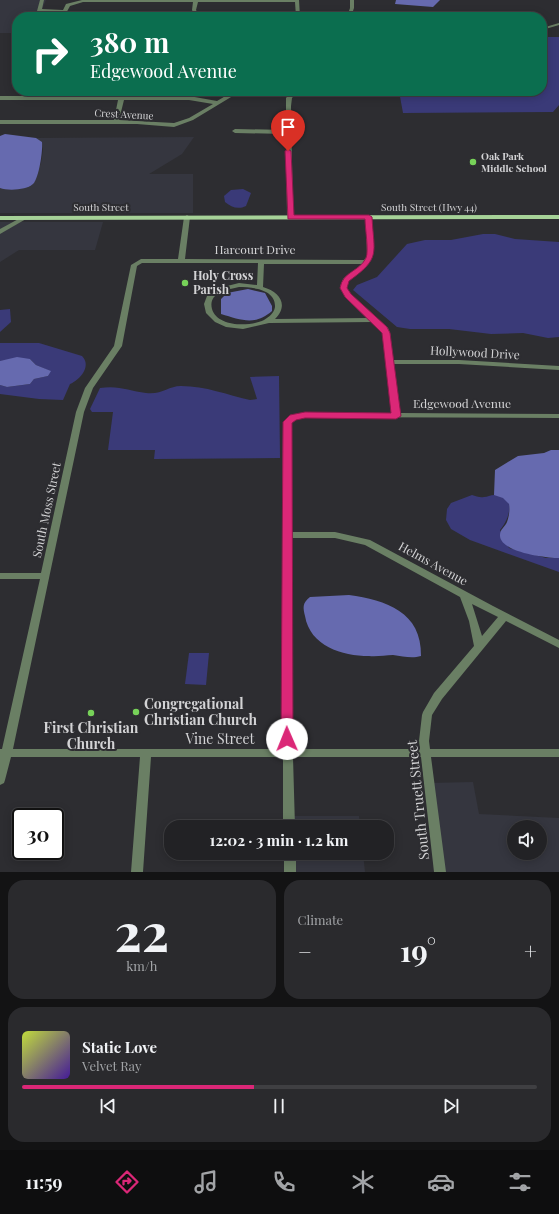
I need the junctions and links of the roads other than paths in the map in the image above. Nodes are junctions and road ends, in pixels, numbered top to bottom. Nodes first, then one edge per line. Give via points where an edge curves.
1 (42, 0) edge
2 (352, 0) edge
3 (196, 1) junction
4 (297, 1) edge
5 (64, 11) joint
6 (195, 12) edge
7 (298, 12) edge
8 (351, 12) edge
9 (559, 24) edge
10 (547, 28) edge
11 (230, 96) edge
12 (291, 96) edge
13 (0, 98) edge
14 (42, 98) joint
15 (122, 98) junction
16 (218, 103) junction
17 (0, 122) edge
18 (116, 122) junction
19 (235, 131) dead end
20 (288, 132) junction
21 (187, 217) junction
22 (290, 217) junction
23 (369, 217) junction
24 (0, 218) edge
25 (24, 218) junction
26 (202, 218) joint
27 (559, 218) edge
28 (0, 232) edge
29 (144, 261) joint
30 (181, 261) junction
31 (261, 262) junction
32 (367, 262) junction
33 (260, 287) junction
34 (374, 320) junction
35 (267, 321) junction
36 (390, 362) junction
37 (559, 368) edge
38 (396, 416) junction
39 (559, 416) edge
40 (286, 535) junction
41 (0, 576) edge
42 (45, 576) junction
43 (464, 595) junction
44 (504, 617) junction
45 (559, 644) edge
46 (479, 647) junction
47 (3, 753) edge
48 (146, 753) junction
49 (288, 753) junction
50 (425, 753) junction
51 (559, 753) edge
52 (0, 780) edge
53 (289, 820) edge
54 (290, 860) edge
55 (137, 872) edge
56 (290, 872) edge
57 (440, 872) edge

1 - 5 street via 39,10
2 - 8 street
3 - 4 street
3 - 5 street via 83,2 70,4
3 - 6 street
4 - 7 street
9 - 10 street
11 - 16 street, Crest Avenue
12 - 20 street via 288,100
13 - 14 street
14 - 15 street
15 - 16 street via 189,98
15 - 18 street
16 - 18 street, Crest Avenue via 191,119 174,125
17 - 18 street, Crest Avenue
19 - 20 street
20 - 22 street
21 - 25 main road, South Street
21 - 26 main road, South Street
21 - 30 street
22 - 23 main road, South Street (Hwy 44)
22 - 26 main road, South Street (Hwy 44)
23 - 27 main road, South Street (Hwy 44)
23 - 32 street via 372,252
24 - 25 main road, South Street
25 - 28 street
29 - 30 street, Harcourt Drive
29 - 42 street, South Moss Street via 134,265 118,346 83,401
30 - 31 street, Harcourt Drive
31 - 32 street, Harcourt Drive
31 - 33 street
32 - 34 street via 345,280 343,288
33 - 35 street via 273,294 278,302 277,311
33 - 35 street via 239,285 221,290 209,299 207,310 213,318 229,325 250,326
34 - 35 street
34 - 36 street via 386,333
36 - 37 street, Hollywood Drive via 459,362
36 - 38 street
38 - 39 street, Edgewood Avenue
38 - 40 street, Edgewood Avenue via 305,415 289,419
40 - 43 street, Helms Avenue via 335,535 367,542
40 - 49 street
41 - 42 street
42 - 47 street, South Moss Street
43 - 44 street, Helms Avenue
43 - 46 street via 479,636
44 - 45 street, Helms Avenue
44 - 46 street, South Truett Street
46 - 50 street, South Truett Street via 431,706 424,726
47 - 48 street, Vine Street
47 - 52 street, South Moss Street
48 - 49 street, Vine Street
48 - 55 street
49 - 50 street, Vine Street
49 - 53 street
50 - 51 street, Vine Street
50 - 57 street, South Truett Street
54 - 56 street

